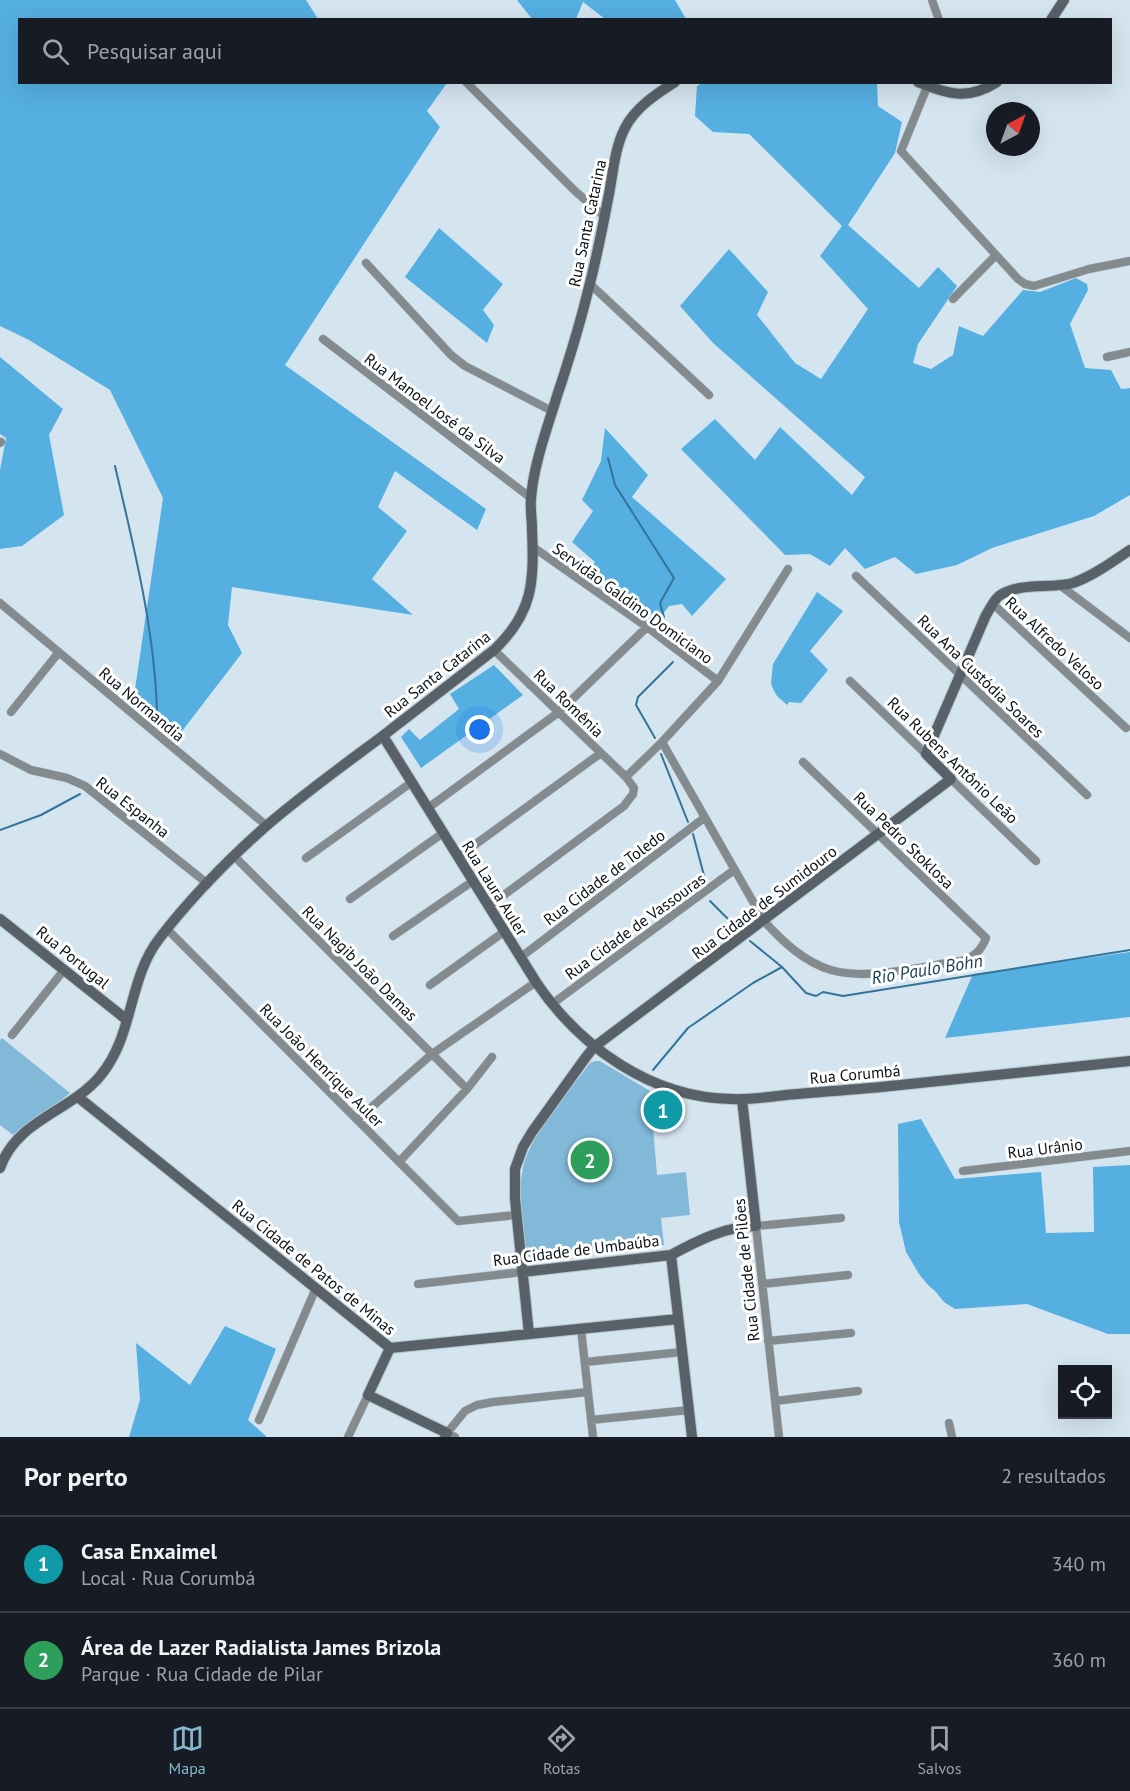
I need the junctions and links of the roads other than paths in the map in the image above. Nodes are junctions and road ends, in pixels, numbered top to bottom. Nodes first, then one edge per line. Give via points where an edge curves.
1 (932, 0) edge
2 (1064, 0) edge
3 (938, 18) edge
4 (1052, 18) edge
5 (468, 84) edge
6 (672, 84) edge
7 (925, 84) edge
8 (994, 84) edge
9 (605, 217) junction
10 (996, 255) junction
11 (1130, 261) edge
12 (366, 262) dead end
13 (590, 284) junction
14 (953, 299) dead end
15 (323, 339) dead end
16 (1130, 352) edge
17 (1107, 357) dead end
18 (709, 395) dead end
19 (552, 411) junction
20 (531, 498) junction
21 (533, 547) junction
22 (1130, 550) edge
23 (788, 569) dead end
24 (856, 576) dead end
25 (1061, 586) junction
26 (0, 603) edge
27 (993, 604) junction
28 (647, 627) junction
29 (1130, 638) edge
30 (494, 650) junction
31 (59, 652) junction
32 (961, 675) junction
33 (718, 681) junction
34 (850, 681) dead end
35 (11, 712) dead end
36 (559, 712) junction
37 (1126, 728) dead end
38 (383, 736) junction
39 (662, 742) junction
40 (601, 753) junction
41 (0, 754) edge
42 (926, 754) junction
43 (803, 762) dead end
44 (626, 777) junction
45 (951, 779) junction
46 (412, 782) junction
47 (1087, 795) dead end
48 (428, 808) junction
49 (704, 818) junction
50 (267, 826) junction
51 (443, 832) junction
52 (879, 835) junction
53 (234, 856) junction
54 (458, 857) junction
55 (306, 858) dead end
56 (1036, 861) dead end
57 (734, 870) junction
58 (473, 881) junction
59 (208, 884) junction
60 (350, 899) dead end
61 (489, 906) junction
62 (0, 918) edge
63 (764, 921) junction
64 (167, 928) junction
65 (505, 931) junction
66 (393, 936) dead end
67 (520, 957) junction
68 (64, 970) junction
69 (536, 982) junction
70 (430, 985) dead end
71 (552, 1004) junction
72 (127, 1020) junction
73 (12, 1035) dead end
74 (594, 1047) junction
75 (432, 1054) junction
76 (492, 1057) dead end
77 (1130, 1061) edge
78 (467, 1089) junction
79 (78, 1097) junction
80 (742, 1099) junction
81 (357, 1120) junction
82 (1130, 1151) edge
83 (399, 1162) junction
84 (0, 1168) edge
85 (963, 1171) dead end
86 (516, 1215) junction
87 (841, 1218) dead end
88 (756, 1227) junction
89 (671, 1255) junction
90 (522, 1272) junction
91 (848, 1275) dead end
92 (418, 1284) dead end
93 (762, 1284) junction
94 (316, 1288) junction
95 (678, 1319) junction
96 (581, 1329) junction
97 (852, 1333) dead end
98 (529, 1334) junction
99 (768, 1341) junction
100 (390, 1348) junction
101 (682, 1352) junction
102 (585, 1362) junction
103 (858, 1391) dead end
104 (588, 1392) junction
105 (368, 1395) junction
106 (775, 1401) junction
107 (689, 1410) junction
108 (259, 1420) dead end
109 (591, 1420) junction
110 (949, 1423) dead end
111 (449, 1436) edge
112 (348, 1437) edge
113 (592, 1437) edge
114 (692, 1437) edge
115 (779, 1437) edge
116 (952, 1437) edge

1 - 3 street
2 - 4 street
5 - 9 street
6 - 9 street, Rua Santa Catarina via 647,102 625,128
7 - 8 street via 947,93 967,94
7 - 10 street via 901,151
9 - 13 street, Rua Santa Catarina
10 - 11 street via 1030,286 1089,268
10 - 14 street
12 - 19 street via 451,355
13 - 18 street
13 - 19 street, Rua Santa Catarina
15 - 20 street, Rua Manoel José da Silva
16 - 17 street
19 - 20 street, Rua Santa Catarina
20 - 21 street, Rua Santa Catarina
21 - 28 street, Servidão Galdino Domiciano
21 - 30 street, Rua Santa Catarina via 528,599 516,626
22 - 25 street via 1086,578
23 - 33 street
24 - 32 street, Rua Ana Custódia Soares
25 - 27 street via 1012,590
25 - 29 street
26 - 31 street, Rua Normandia
27 - 32 street
27 - 37 street, Rua Alfredo Veloso
28 - 33 street, Servidão Galdino Domiciano
28 - 36 street
30 - 36 street, Rua Romênia
30 - 38 street, Rua Santa Catarina
31 - 35 street
31 - 50 street, Rua Normandia
32 - 42 street
32 - 47 street, Rua Ana Custódia Soares
33 - 39 street
34 - 42 street, Rua Rubens Antônio Leão
36 - 40 street, Rua Romênia
36 - 48 street
38 - 46 street, Rua Laura Auler
38 - 50 street, Rua Santa Catarina
39 - 44 street
39 - 49 street
40 - 44 street, Rua Romênia
40 - 54 street
41 - 59 street, Rua Espanha via 31,770 67,777 86,786
42 - 45 street, Rua Rubens Antônio Leão
43 - 52 street, Rua Pedro Stoklosa
44 - 61 street via 634,788 624,806
45 - 52 street, Rua Cidade de Sumidouro
45 - 56 street, Rua Rubens Antônio Leão
46 - 48 street, Rua Laura Auler
46 - 55 street
48 - 51 street, Rua Laura Auler
49 - 57 street
49 - 67 street, Rua Cidade de Toledo
50 - 53 street, Rua Santa Catarina
51 - 54 street, Rua Laura Auler
51 - 60 street
52 - 63 street, Rua Cidade de Sumidouro
52 - 63 street, Rua Pedro Stoklosa via 986,938 978,953 961,961 852,974 830,970 807,958
53 - 59 street, Rua Santa Catarina
53 - 75 street, Rua Nagib João Damas
54 - 58 street, Rua Laura Auler
57 - 63 street
57 - 71 street, Rua Cidade de Vassouras
58 - 61 street, Rua Laura Auler
58 - 66 street
59 - 64 street, Rua Santa Catarina
61 - 65 street, Rua Laura Auler
62 - 68 street, Rua Portugal
63 - 74 street, Rua Cidade de Sumidouro
64 - 72 street, Rua Santa Catarina via 145,961
64 - 81 street, Rua João Henrique Auler
65 - 67 street, Rua Laura Auler
65 - 70 street
67 - 69 street, Rua Laura Auler
68 - 72 street, Rua Portugal
68 - 73 street
69 - 71 street, Rua Laura Auler
69 - 75 street
71 - 74 street, Rua Laura Auler
72 - 79 street, Rua Santa Catarina via 112,1060
74 - 80 street, Rua Corumbá via 656,1083 705,1096
74 - 86 street, Rua Cidade de Sumidouro via 523,1147 515,1168
75 - 78 street, Rua Nagib João Damas
75 - 81 street
76 - 78 street
77 - 80 street, Rua Corumbá
78 - 83 street
79 - 84 street, Rua Santa Catarina via 21,1134
79 - 94 street, Rua Cidade de Patos de Minas
80 - 88 street, Rua Cidade de Pilões
81 - 83 street, Rua João Henrique Auler
82 - 85 street, Rua Urânio
83 - 86 street, Rua João Henrique Auler via 458,1221
86 - 90 street, Rua Cidade de Sumidouro
87 - 88 street, Rua Cidade de Umbaúba
88 - 89 street, Rua Cidade de Umbaúba via 731,1230
88 - 93 street, Rua Cidade de Pilões
89 - 90 street, Rua Cidade de Umbaúba
89 - 95 street
90 - 92 street, Rua Cidade de Umbaúba
90 - 98 street, Rua Cidade de Sumidouro
91 - 93 street
93 - 99 street, Rua Cidade de Pilões
94 - 100 street, Rua Cidade de Patos de Minas
94 - 108 street
95 - 96 street, Rua Cidade de Patos de Minas
95 - 101 street
96 - 98 street, Rua Cidade de Patos de Minas
96 - 102 street
97 - 99 street
98 - 100 street, Rua Cidade de Patos de Minas
99 - 106 street, Rua Cidade de Pilões
100 - 105 street
101 - 102 street
101 - 107 street
102 - 104 street
103 - 106 street
104 - 109 street
104 - 111 street via 471,1407 460,1416
105 - 111 street
105 - 112 street
106 - 115 street, Rua Cidade de Pilões
107 - 109 street
107 - 114 street
109 - 113 street
110 - 116 street

